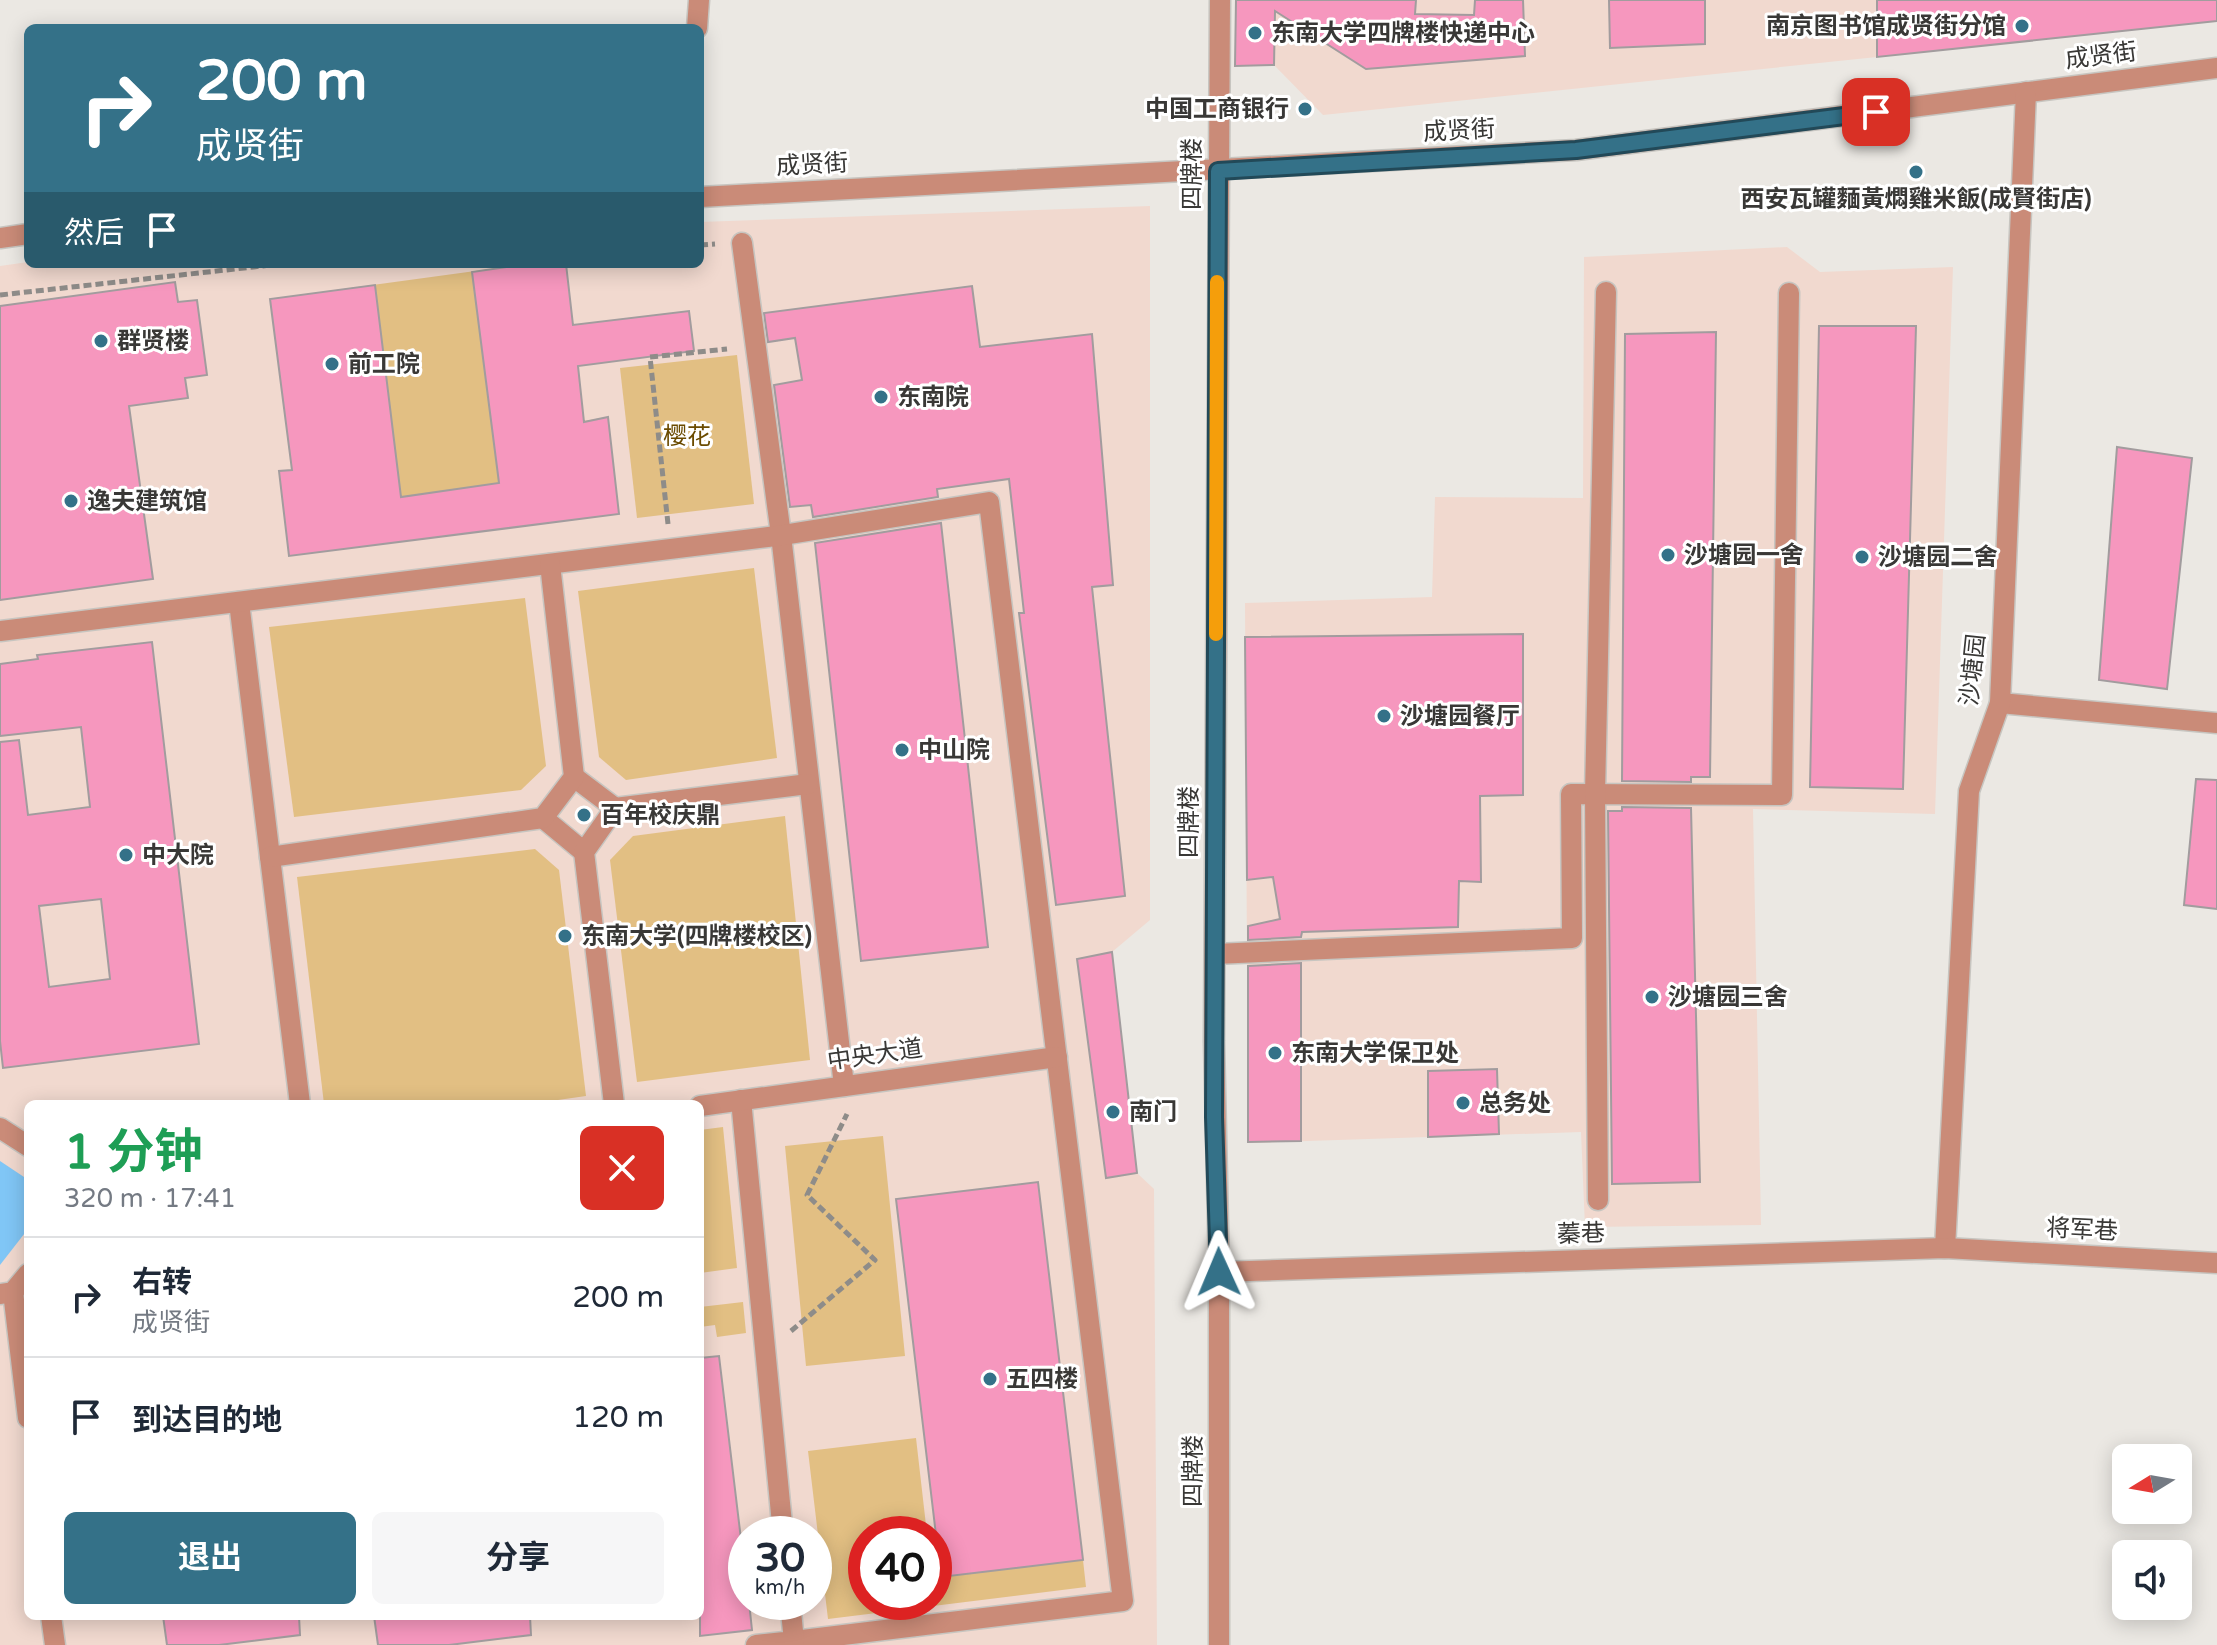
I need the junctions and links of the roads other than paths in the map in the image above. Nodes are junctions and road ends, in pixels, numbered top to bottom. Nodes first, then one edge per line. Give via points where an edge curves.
1 (699, 0) edge
2 (1220, 0) edge
3 (697, 24) edge
4 (2217, 68) edge
5 (2026, 92) junction
6 (1218, 171) junction
7 (704, 197) edge
8 (24, 235) edge
9 (0, 238) edge
10 (742, 243) dead end
11 (1606, 292) dead end
12 (1789, 293) dead end
13 (781, 535) junction
14 (550, 564) junction
15 (239, 602) junction
16 (0, 631) edge
17 (2000, 703) junction
18 (2217, 723) edge
19 (574, 777) junction
20 (808, 784) junction
21 (1595, 794) junction
22 (615, 808) junction
23 (543, 818) junction
24 (584, 852) junction
25 (270, 857) junction
26 (1215, 954) junction
27 (1057, 1057) junction
28 (853, 1084) junction
29 (300, 1100) edge
30 (614, 1100) edge
31 (741, 1100) junction
32 (704, 1105) edge
33 (0, 1128) edge
34 (24, 1143) edge
35 (1598, 1200) dead end
36 (1945, 1248) junction
37 (2217, 1263) edge
38 (1219, 1272) junction
39 (24, 1278) edge
40 (7, 1293) edge
41 (24, 1394) edge
42 (781, 1516) edge
43 (52, 1620) edge
44 (792, 1620) edge
45 (794, 1641) junction
46 (55, 1645) edge
47 (756, 1645) edge
48 (1219, 1645) edge

1 - 3 street
2 - 6 street, 四牌楼
4 - 5 street, 成贤街
5 - 6 street, 成贤街 via 1576,150
5 - 17 street, 沙塘园
6 - 7 street, 成贤街
6 - 26 street, 四牌楼
8 - 9 street
10 - 13 street
11 - 21 street
12 - 21 street via 1782,795
13 - 14 street
13 - 20 street
13 - 27 street via 989,502
14 - 15 street
14 - 19 street
15 - 16 street
15 - 25 street
17 - 18 street
17 - 36 street, 沙塘园 via 1969,791
19 - 22 street
19 - 23 street
20 - 22 street
20 - 28 street
21 - 26 street via 1571,794 1572,938
21 - 35 street
22 - 24 street
23 - 24 street
23 - 25 street
24 - 30 street
25 - 29 street
26 - 38 street, 四牌楼
27 - 28 street, 中央大道
27 - 45 street via 1123,1601
28 - 31 street, 中央大道
31 - 32 street, 中央大道
31 - 42 street
33 - 34 street
36 - 37 street, 将军巷
36 - 38 street, 蓁巷
38 - 48 street, 四牌楼
39 - 40 street
40 - 41 street
43 - 46 street
44 - 45 street
45 - 47 street

